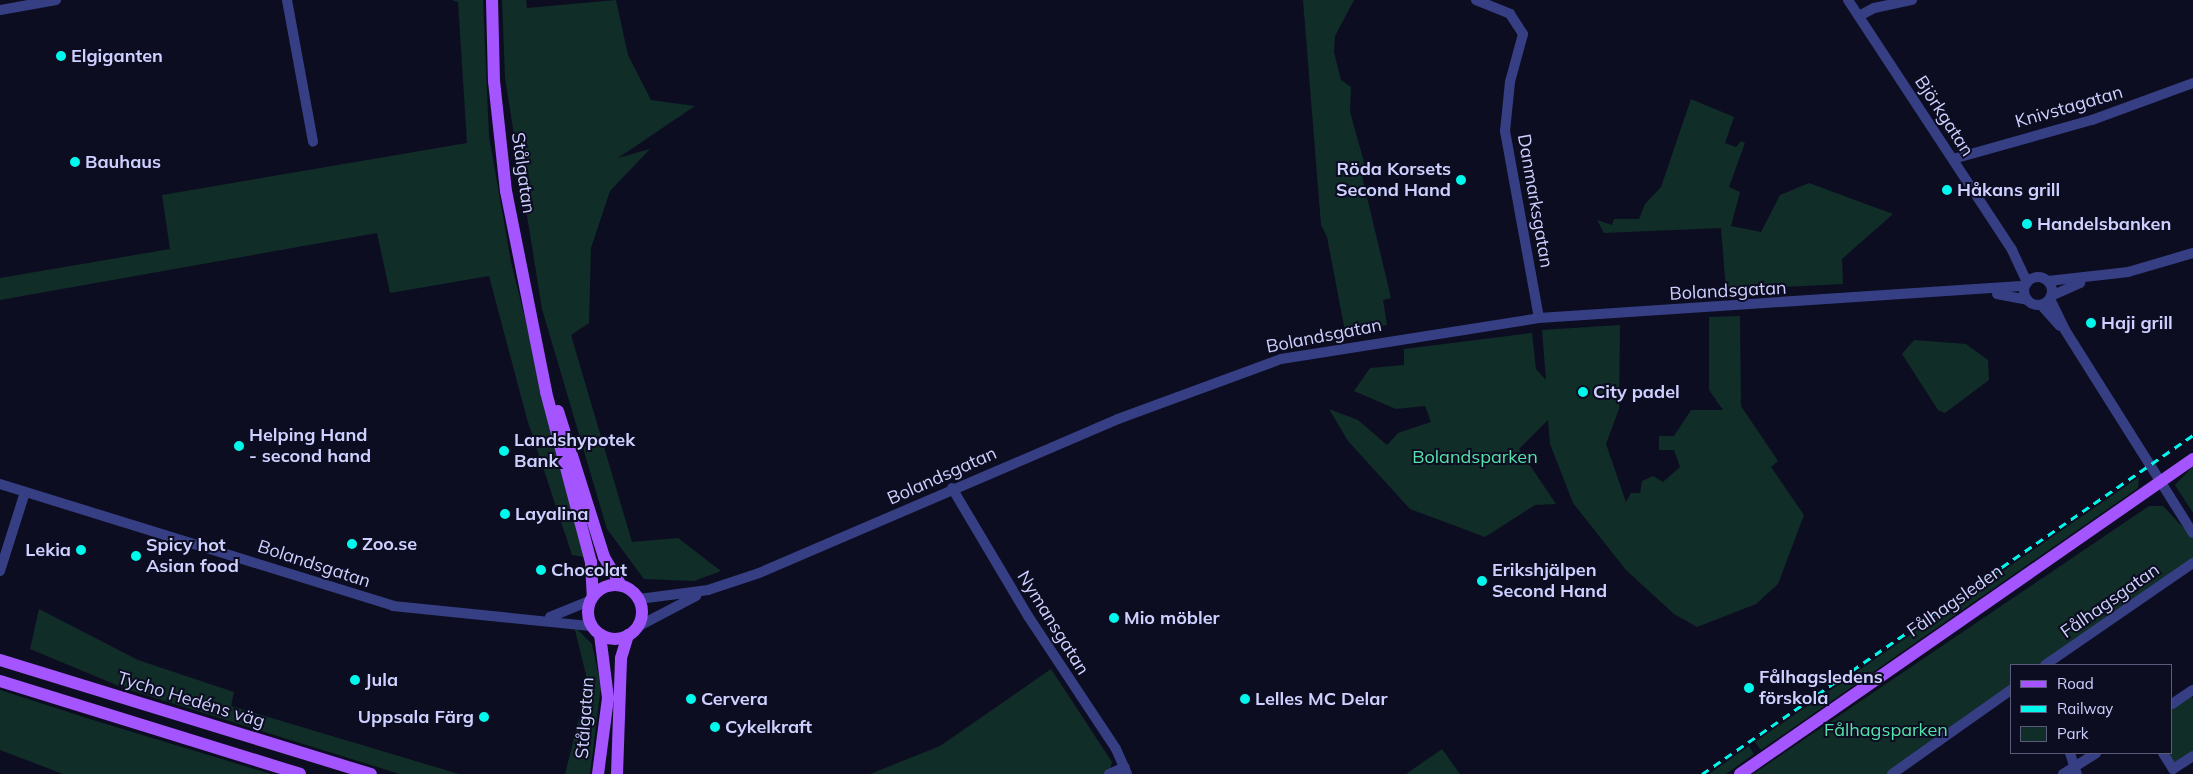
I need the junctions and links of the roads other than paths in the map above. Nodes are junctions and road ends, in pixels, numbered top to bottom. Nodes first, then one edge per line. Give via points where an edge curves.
1 (56, 0) edge
2 (287, 0) edge
3 (492, 0) edge
4 (1476, 0) edge
5 (1848, 0) edge
6 (1912, 0) edge
7 (0, 10) edge
8 (1859, 16) junction
9 (2193, 83) edge
10 (313, 142) dead end
11 (1953, 159) junction
12 (2012, 250) junction
13 (2193, 253) edge
14 (2043, 279) junction
15 (2089, 279) junction
16 (2026, 284) junction
17 (1988, 292) junction
18 (2027, 300) junction
19 (2047, 300) junction
20 (1539, 318) junction
21 (538, 349) junction
22 (2193, 459) edge
23 (2159, 482) junction
24 (0, 484) edge
25 (952, 488) junction
26 (24, 492) junction
27 (2193, 533) edge
28 (2193, 563) edge
29 (0, 571) edge
30 (621, 585) junction
31 (708, 590) junction
32 (591, 598) junction
33 (640, 599) junction
34 (542, 619) junction
35 (591, 626) junction
36 (633, 631) junction
37 (600, 635) junction
38 (0, 660) edge
39 (2046, 664) edge
40 (0, 681) edge
41 (2010, 690) edge
42 (2192, 694) edge
43 (2173, 704) edge
44 (620, 747) junction
45 (2070, 754) edge
46 (2095, 754) edge
47 (2164, 754) edge
48 (2193, 756) edge
49 (2076, 770) edge
50 (1126, 771) edge
51 (300, 774) edge
52 (371, 774) edge
53 (598, 774) edge
54 (617, 774) edge
55 (624, 774) edge
56 (1109, 774) edge
57 (1740, 774) edge
58 (1892, 774) edge
59 (2063, 774) edge

1 - 7 street
2 - 10 street
3 - 21 main road, Stålgatan via 501,153
4 - 20 street, Danmarksgatan via 1510,14 1524,34 1510,82 1505,131
5 - 8 street, Björkgatan
6 - 8 street via 1874,8
8 - 11 street, Björkgatan
9 - 11 street, Knivstagatan via 2092,120
11 - 12 street, Björkgatan
12 - 14 street, Björkgatan
12 - 16 street, Björkgatan
13 - 15 street
14 - 15 street
14 - 16 street, Bolandsgatan
14 - 19 street
15 - 19 street
16 - 17 street, Bolandsgatan
16 - 18 street, Björkgatan
17 - 18 street, Bolandsgatan
17 - 20 street, Bolandsgatan
18 - 19 street, Bolandsgatan
19 - 23 street
20 - 25 street, Bolandsgatan via 1281,359 1185,392
21 - 30 main road, Stålgatan via 604,557
21 - 32 main road, Stålgatan via 565,472 591,562
22 - 23 main road, Fålhagsleden
23 - 27 street
23 - 57 main road, Fålhagsleden
24 - 26 street, Bolandsgatan
25 - 31 street, Bolandsgatan via 759,573
25 - 50 street, Nymansgatan
26 - 29 street
26 - 34 street, Bolandsgatan via 393,606
28 - 39 street, Fålhagsgatan
30 - 32 main road via 606,586
30 - 33 main road
31 - 33 street, Bolandsgatan
31 - 36 street, Bolandsgatan
32 - 34 street, Bolandsgatan
32 - 35 main road
33 - 36 main road
34 - 35 street, Bolandsgatan
35 - 37 main road
36 - 37 main road via 614,639
36 - 44 main road, Stålgatan via 621,658
37 - 53 main road, Stålgatan via 608,698
38 - 52 main road, Tycho Hedéns väg
40 - 51 main road
41 - 58 street
42 - 43 street
44 - 54 main road, Stålgatan
44 - 55 main road
45 - 49 street
46 - 49 street
47 - 48 street via 2174,769
49 - 59 street
50 - 56 street

